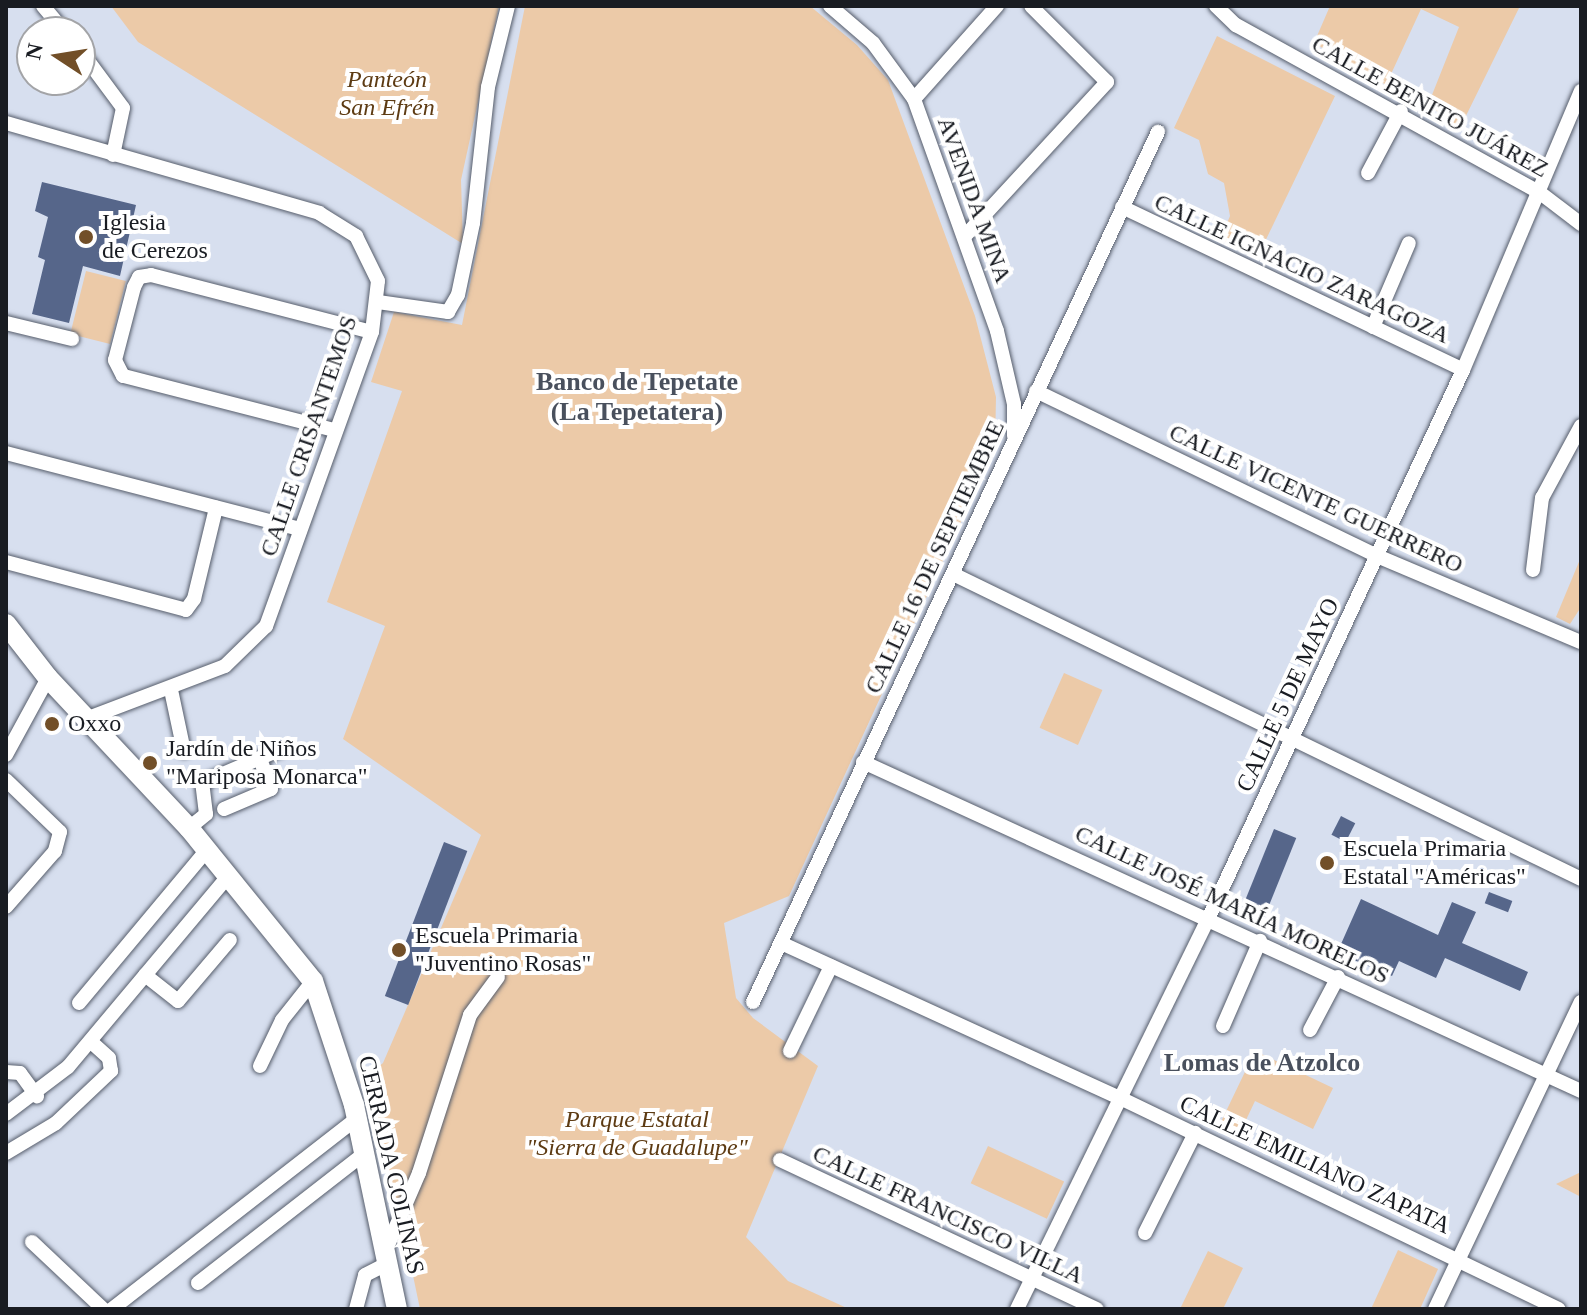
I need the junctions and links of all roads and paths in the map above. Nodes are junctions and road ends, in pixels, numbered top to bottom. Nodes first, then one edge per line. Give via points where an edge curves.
1 (508, 6) edge
2 (997, 6) edge
3 (1031, 6) edge
4 (1216, 6) edge
5 (837, 8) edge
6 (96, 72) edge
7 (1581, 91) edge
8 (914, 99) junction
9 (1401, 111) junction
10 (6, 123) edge
11 (1158, 132) dead end
12 (113, 155) junction
13 (1368, 173) dead end
14 (1539, 192) junction
15 (1122, 207) junction
16 (1581, 224) edge
17 (964, 237) junction
18 (1409, 243) dead end
19 (378, 302) junction
20 (6, 323) edge
21 (1373, 327) junction
22 (372, 332) junction
23 (72, 339) dead end
24 (1463, 370) junction
25 (1036, 391) junction
26 (334, 430) junction
27 (1578, 430) edge
28 (1015, 440) junction
29 (6, 453) edge
30 (216, 508) junction
31 (299, 529) junction
32 (1377, 556) junction
33 (6, 562) edge
34 (1533, 570) dead end
35 (953, 574) junction
36 (6, 624) edge
37 (1581, 642) edge
38 (48, 678) junction
39 (171, 690) junction
40 (88, 718) junction
41 (1290, 741) junction
42 (279, 750) dead end
43 (184, 751) dead end
44 (6, 755) edge
45 (260, 758) junction
46 (863, 762) junction
47 (6, 780) edge
48 (224, 809) dead end
49 (189, 828) junction
50 (207, 850) junction
51 (228, 876) junction
52 (1581, 879) edge
53 (6, 907) edge
54 (1209, 917) junction
55 (230, 940) dead end
56 (1260, 941) junction
57 (781, 943) junction
58 (831, 966) junction
59 (145, 975) junction
60 (498, 977) dead end
61 (1338, 977) junction
62 (313, 981) junction
63 (753, 1002) dead end
64 (1581, 1002) edge
65 (79, 1003) dead end
66 (1223, 1026) dead end
67 (1310, 1030) dead end
68 (90, 1041) junction
69 (790, 1051) dead end
70 (260, 1066) dead end
71 (6, 1072) edge
72 (1548, 1075) junction
73 (1581, 1091) edge
74 (37, 1096) junction
75 (1118, 1097) junction
76 (6, 1114) edge
77 (357, 1118) junction
78 (1195, 1133) junction
79 (6, 1153) edge
80 (364, 1154) junction
81 (780, 1160) dead end
82 (1145, 1233) dead end
83 (32, 1242) dead end
84 (1459, 1258) junction
85 (384, 1260) junction
86 (1032, 1278) junction
87 (198, 1283) dead end
88 (103, 1309) edge
89 (112, 1309) edge
90 (356, 1309) edge
91 (397, 1309) edge
92 (1017, 1309) edge
93 (1097, 1309) edge
94 (1435, 1309) edge
95 (1559, 1309) edge

1 - 19 street via 488,87 473,223 458,295 448,312
2 - 8 street
3 - 17 street via 1107,82
4 - 9 street, CALLE BENITO JUÁREZ via 1236,25
5 - 8 street, AVENIDA MINA via 883,54
6 - 12 street via 123,108
7 - 14 street, CALLE 5 DE MAYO
8 - 17 street, AVENIDA MINA
9 - 13 street
9 - 14 street, CALLE BENITO JUÁREZ
10 - 12 street, CALLE CRISANTEMOS
11 - 15 street, CALLE 16 DE SEPTIEMBRE
12 - 19 street, CALLE CRISANTEMOS via 319,213 341,224 372,259
14 - 16 street, CALLE BENITO JUÁREZ
14 - 24 street, CALLE 5 DE MAYO
15 - 21 street, CALLE IGNACIO ZARAGOZA
15 - 25 street, CALLE 16 DE SEPTIEMBRE
17 - 28 street, AVENIDA MINA via 997,331 1014,404
18 - 21 street
19 - 22 street, CALLE CRISANTEMOS
20 - 23 street
21 - 24 street, CALLE IGNACIO ZARAGOZA
22 - 26 street, CALLE CRISANTEMOS
22 - 26 street via 151,275 139,277 134,287 115,360 123,376
24 - 32 street, CALLE 5 DE MAYO
25 - 28 street, CALLE 16 DE SEPTIEMBRE
25 - 32 street, CALLE VICENTE GUERRERO
26 - 31 street, CALLE CRISANTEMOS
27 - 34 street via 1542,498
28 - 35 street, CALLE 16 DE SEPTIEMBRE
29 - 30 street
30 - 31 street
30 - 33 street via 194,599 186,610
31 - 39 street, CALLE CRISANTEMOS via 266,626 225,666
32 - 37 street, CALLE VICENTE GUERRERO
32 - 41 street, CALLE 5 DE MAYO
35 - 41 street
35 - 46 street, CALLE 16 DE SEPTIEMBRE
36 - 38 main road, CERRADA COLINAS
38 - 40 main road, CERRADA COLINAS
38 - 44 street
39 - 40 street, CALLE CRISANTEMOS
39 - 43 street
40 - 49 main road, CERRADA COLINAS
41 - 52 street
41 - 54 street, CALLE 5 DE MAYO
42 - 45 street
45 - 48 street via 271,789
45 - 49 street via 202,783 206,814
46 - 54 street, CALLE JOSÉ MARÍA MORELOS
46 - 57 street, CALLE 16 DE SEPTIEMBRE
47 - 53 street via 60,832 55,851
49 - 50 main road, CERRADA COLINAS
50 - 51 main road, CERRADA COLINAS
50 - 65 street
51 - 59 street
51 - 62 main road, CERRADA COLINAS
54 - 56 street, CALLE JOSÉ MARÍA MORELOS
54 - 75 street, CALLE 5 DE MAYO
55 - 59 street via 178,1001
56 - 61 street, CALLE JOSÉ MARÍA MORELOS
56 - 66 street
57 - 58 street, CALLE EMILIANO ZAPATA
57 - 63 street, CALLE 16 DE SEPTIEMBRE
58 - 69 street
58 - 75 street, CALLE EMILIANO ZAPATA
59 - 68 street
60 - 85 street via 470,1015 419,1173
61 - 67 street
61 - 72 street, CALLE JOSÉ MARÍA MORELOS
62 - 70 street via 282,1020
62 - 77 main road, CERRADA COLINAS
64 - 72 street
68 - 74 street
68 - 79 street via 109,1058 111,1071 56,1123
71 - 74 street via 20,1073
72 - 73 street, CALLE JOSÉ MARÍA MORELOS
72 - 84 street
74 - 76 street
75 - 78 street, CALLE EMILIANO ZAPATA
75 - 86 street, CALLE 5 DE MAYO
77 - 80 main road, CERRADA COLINAS
77 - 89 street
78 - 82 street
78 - 84 street, CALLE EMILIANO ZAPATA
80 - 85 main road, CERRADA COLINAS
80 - 87 street
81 - 86 street, CALLE FRANCISCO VILLA
83 - 88 street
84 - 94 street
84 - 95 street, CALLE EMILIANO ZAPATA
85 - 90 street via 365,1275
85 - 91 main road, CERRADA COLINAS
86 - 92 street, CALLE 5 DE MAYO
86 - 93 street, CALLE FRANCISCO VILLA

